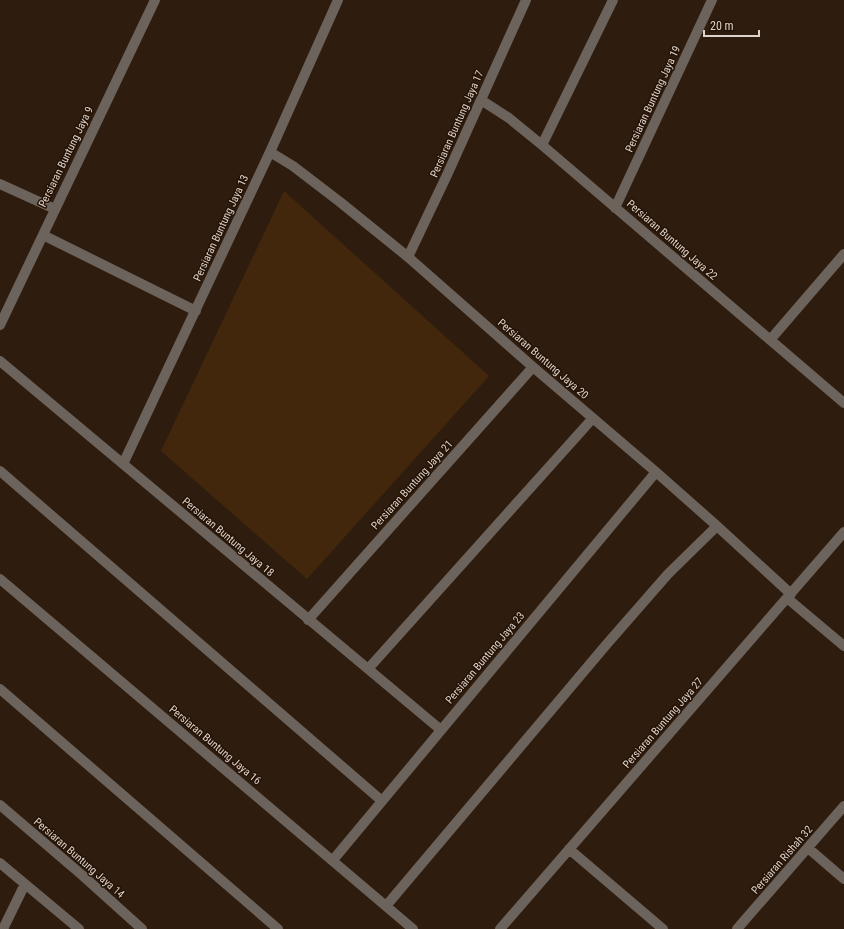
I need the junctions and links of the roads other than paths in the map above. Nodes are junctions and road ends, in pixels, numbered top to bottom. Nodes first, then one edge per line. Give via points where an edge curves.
1 (155, 0) edge
2 (338, 0) edge
3 (526, 0) edge
4 (613, 0) edge
5 (712, 0) edge
6 (481, 100) junction
7 (542, 146) junction
8 (270, 152) junction
9 (0, 184) edge
10 (616, 208) junction
11 (55, 209) junction
12 (43, 235) junction
13 (844, 254) edge
14 (408, 257) junction
15 (196, 310) junction
16 (0, 325) edge
17 (770, 340) junction
18 (0, 361) edge
19 (533, 367) junction
20 (844, 403) edge
21 (593, 418) junction
22 (123, 464) junction
23 (0, 471) edge
24 (656, 472) junction
25 (717, 526) junction
26 (844, 532) edge
27 (0, 579) edge
28 (789, 596) junction
29 (308, 620) junction
30 (844, 646) edge
31 (368, 669) junction
32 (0, 689) edge
33 (441, 730) junction
34 (382, 801) junction
35 (0, 805) edge
36 (844, 806) edge
37 (808, 848) junction
38 (569, 849) junction
39 (333, 860) junction
40 (0, 863) edge
41 (844, 879) edge
42 (26, 884) junction
43 (386, 906) junction
44 (2, 929) edge
45 (79, 929) edge
46 (142, 929) edge
47 (278, 929) edge
48 (414, 929) edge
49 (500, 929) edge
50 (663, 929) edge
51 (737, 929) edge

1 - 11 street, Persiaran Buntung Jaya 9
2 - 8 street, Persiaran Buntung Jaya 13
3 - 6 street, Persiaran Buntung Jaya 17
4 - 7 street
5 - 10 street, Persiaran Buntung Jaya 19
6 - 7 street, Persiaran Buntung Jaya 22 via 509,118
6 - 14 street, Persiaran Buntung Jaya 17
7 - 10 street, Persiaran Buntung Jaya 22
8 - 14 street, Persiaran Buntung Jaya 20 via 293,166
8 - 15 street, Persiaran Buntung Jaya 13
9 - 11 street
10 - 17 street, Persiaran Buntung Jaya 22
11 - 12 street, Persiaran Buntung Jaya 9
12 - 15 street
12 - 16 street, Persiaran Buntung Jaya 9
13 - 17 street
14 - 19 street, Persiaran Buntung Jaya 20
15 - 22 street, Persiaran Buntung Jaya 13
17 - 20 street, Persiaran Buntung Jaya 22
18 - 22 street, Persiaran Buntung Jaya 18
19 - 21 street, Persiaran Buntung Jaya 20
19 - 29 street, Persiaran Buntung Jaya 21
21 - 24 street, Persiaran Buntung Jaya 20
21 - 31 street
22 - 29 street, Persiaran Buntung Jaya 18
23 - 34 street
24 - 25 street, Persiaran Buntung Jaya 20
24 - 33 street, Persiaran Buntung Jaya 23
25 - 28 street, Persiaran Buntung Jaya 20
25 - 43 street via 668,574 606,645
26 - 28 street, Persiaran Buntung Jaya 27
27 - 39 street, Persiaran Buntung Jaya 16
28 - 30 street, Persiaran Buntung Jaya 20
28 - 38 street, Persiaran Buntung Jaya 27
29 - 31 street, Persiaran Buntung Jaya 18
31 - 33 street, Persiaran Buntung Jaya 18
32 - 47 street
33 - 34 street, Persiaran Buntung Jaya 23
34 - 39 street, Persiaran Buntung Jaya 23
35 - 46 street, Persiaran Buntung Jaya 14
36 - 37 street, Persiaran Rishah 32
37 - 41 street
37 - 51 street, Persiaran Rishah 32
38 - 49 street, Persiaran Buntung Jaya 27
38 - 50 street
39 - 43 street, Persiaran Buntung Jaya 16
40 - 42 street
42 - 44 street
42 - 45 street
43 - 48 street, Persiaran Buntung Jaya 16

